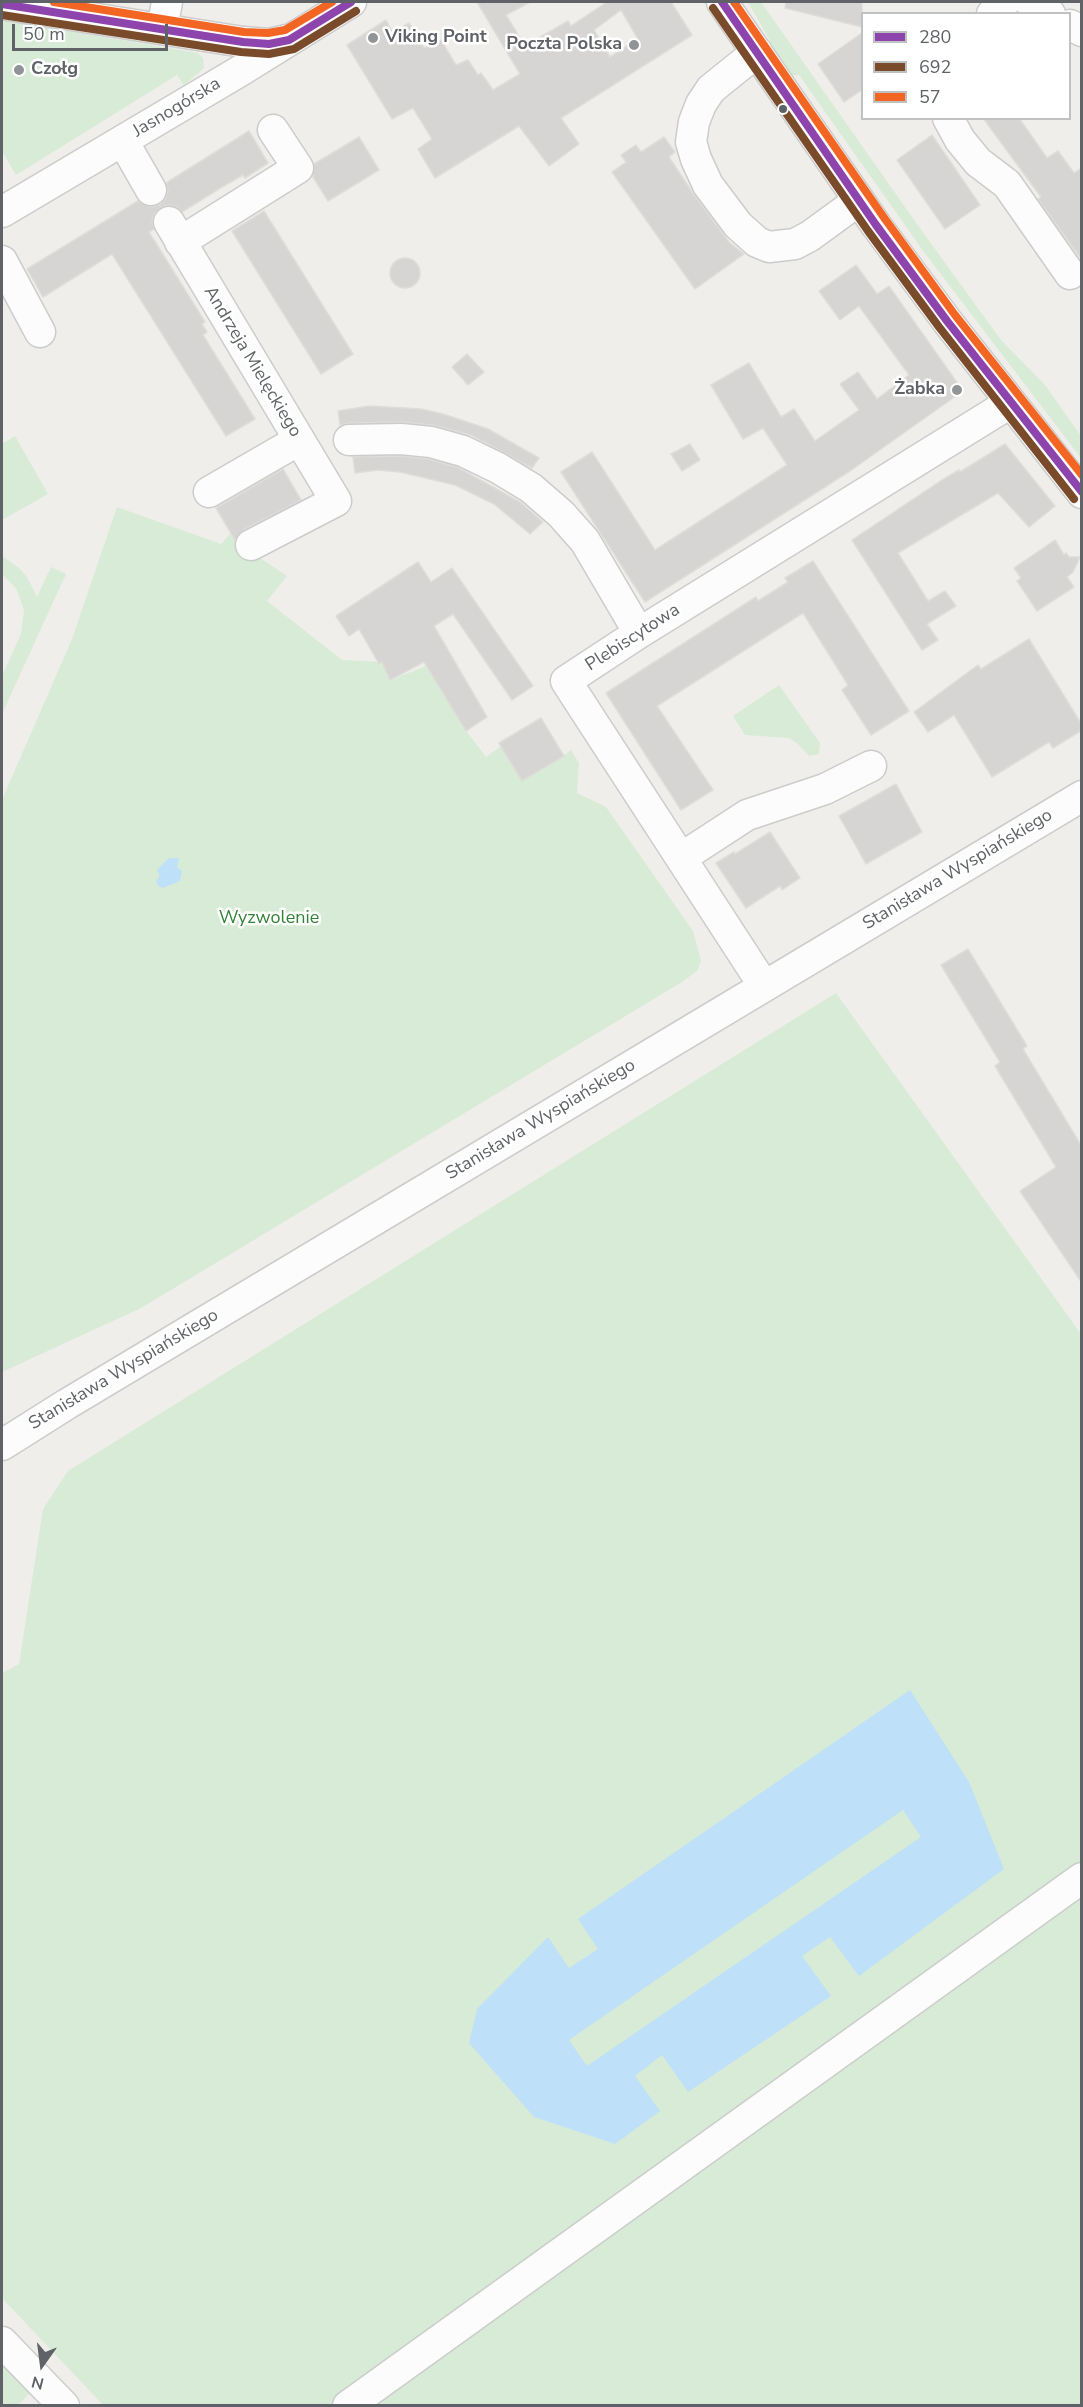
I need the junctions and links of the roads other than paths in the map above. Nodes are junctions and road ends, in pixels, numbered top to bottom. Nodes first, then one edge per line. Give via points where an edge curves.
1 (351, 2) edge
2 (722, 2) edge
3 (1030, 2) edge
4 (2, 4) edge
5 (1047, 12) edge
6 (164, 15) edge
7 (199, 35) junction
8 (289, 40) junction
9 (757, 52) junction
10 (201, 94) junction
11 (949, 120) edge
12 (273, 130) dead end
13 (123, 141) junction
14 (151, 190) dead end
15 (858, 201) junction
16 (2, 212) edge
17 (2, 261) edge
18 (1070, 274) dead end
19 (40, 332) dead end
20 (1010, 403) junction
21 (299, 440) junction
22 (349, 440) dead end
23 (209, 492) dead end
24 (1082, 494) edge
25 (251, 546) dead end
26 (639, 633) junction
27 (871, 766) dead end
28 (1082, 796) edge
29 (681, 858) junction
30 (764, 986) junction
31 (2, 1445) edge
32 (1082, 1878) edge
33 (2, 2342) edge
34 (64, 2406) edge
35 (348, 2406) edge

1 - 8 street, Jasnogórska
2 - 9 street
3 - 5 street
4 - 6 street
6 - 7 street
7 - 8 street via 269,44
7 - 10 street via 213,57
8 - 10 street, Jasnogórska
9 - 15 street
9 - 15 street via 711,89 694,122 691,142 708,185 738,225 769,247 795,244
10 - 13 street, Jasnogórska
11 - 18 street via 978,162 1007,184
12 - 21 street, Andrzeja Mielęckiego via 298,168 175,232
13 - 14 street
13 - 16 street, Jasnogórska
15 - 20 street
17 - 19 street
20 - 24 street
20 - 26 street, Plebiscytowa
21 - 23 street
21 - 25 street, Andrzeja Mielęckiego via 336,501
22 - 26 street via 431,442 498,468 531,488 585,541
26 - 29 street, Plebiscytowa via 566,681
27 - 29 street via 812,794 747,815
28 - 30 street, Stanisława Wyspiańskiego
29 - 30 street, Plebiscytowa
30 - 31 street, Stanisława Wyspiańskiego
32 - 35 street
33 - 34 street

